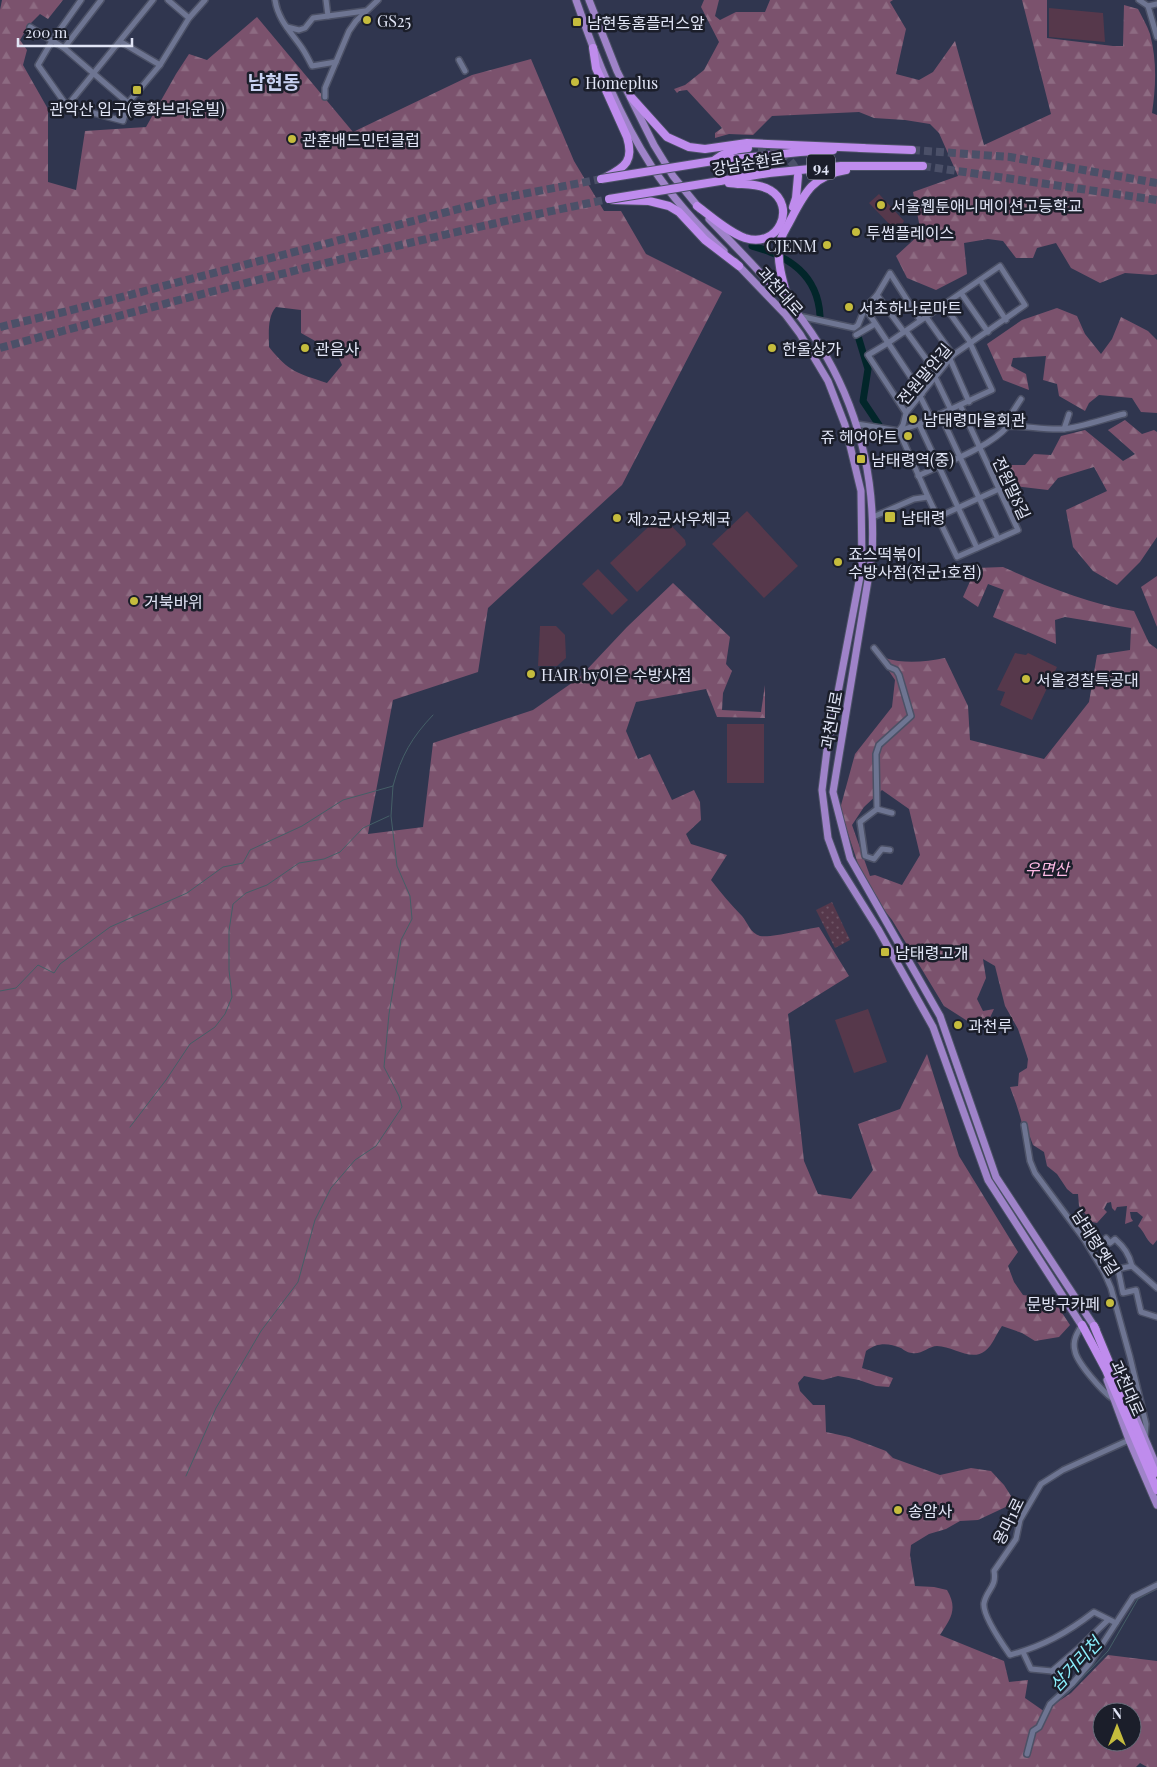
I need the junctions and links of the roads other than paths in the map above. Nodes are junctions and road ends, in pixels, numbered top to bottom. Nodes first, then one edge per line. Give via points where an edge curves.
1 (81, 0) edge
2 (101, 0) edge
3 (154, 0) edge
4 (168, 0) edge
5 (205, 0) edge
6 (275, 0) edge
7 (326, 0) edge
8 (378, 0) edge
9 (576, 0) edge
10 (589, 0) edge
11 (1139, 0) edge
12 (1157, 4) edge
13 (1148, 6) junction
14 (366, 11) junction
15 (328, 16) junction
16 (188, 18) junction
17 (1155, 21) edge
18 (30, 27) dead end
19 (287, 27) dead end
20 (1157, 37) edge
21 (52, 41) junction
22 (605, 41) junction
23 (121, 42) junction
24 (593, 47) junction
25 (64, 48) junction
26 (459, 60) dead end
27 (336, 62) junction
28 (160, 65) junction
29 (465, 71) dead end
30 (94, 73) junction
31 (325, 97) dead end
32 (631, 97) junction
33 (128, 103) junction
34 (67, 106) junction
35 (758, 148) tunnel mouth
36 (863, 148) junction
37 (912, 150) tunnel mouth
38 (713, 161) junction
39 (868, 166) junction
40 (923, 166) tunnel mouth
41 (798, 176) tunnel mouth
42 (720, 182) junction
43 (697, 206) junction
44 (782, 237) junction
45 (739, 266) junction
46 (980, 280) junction
47 (961, 293) junction
48 (877, 295) junction
49 (944, 305) junction
50 (791, 306) junction
51 (865, 308) junction
52 (785, 314) junction
53 (799, 316) junction
54 (923, 319) junction
55 (1006, 320) junction
56 (876, 324) junction
57 (905, 332) junction
58 (988, 332) junction
59 (856, 335) dead end
60 (888, 343) junction
61 (971, 343) junction
62 (952, 357) junction
63 (936, 376) junction
64 (921, 395) junction
65 (1020, 399) dead end
66 (969, 402) junction
67 (960, 405) junction
68 (951, 410) junction
69 (906, 413) junction
70 (940, 414) junction
71 (1069, 414) dead end
72 (1124, 414) dead end
73 (985, 416) dead end
74 (932, 418) junction
75 (857, 424) junction
76 (919, 424) junction
77 (969, 424) junction
78 (845, 425) junction
79 (1008, 426) junction
80 (1064, 429) junction
81 (899, 431) junction
82 (980, 447) junction
83 (960, 456) junction
84 (939, 466) junction
85 (918, 476) junction
86 (999, 489) junction
87 (928, 497) junction
88 (979, 498) junction
89 (958, 507) junction
90 (873, 517) junction
91 (938, 517) junction
92 (998, 539) junction
93 (978, 548) junction
94 (849, 636) junction
95 (859, 638) junction
96 (874, 648) dead end
97 (896, 670) junction
98 (903, 672) dead end
99 (877, 809) junction
100 (892, 813) dead end
101 (890, 850) dead end
102 (1024, 1125) dead end
103 (1106, 1238) dead end
104 (1132, 1266) junction
105 (1118, 1269) junction
106 (1104, 1272) junction
107 (1157, 1288) edge
108 (1157, 1317) edge
109 (1082, 1326) junction
110 (1094, 1326) junction
111 (1113, 1399) junction
112 (1145, 1437) junction
113 (1129, 1440) junction
114 (1148, 1446) junction
115 (1157, 1449) edge
116 (1157, 1467) edge
117 (1157, 1478) edge
118 (1157, 1490) edge
119 (1157, 1505) edge
120 (1157, 1585) edge
121 (1108, 1620) junction
122 (1116, 1623) junction
123 (1022, 1652) junction
124 (1052, 1671) junction
125 (1069, 1686) junction
126 (1027, 1754) dead end

1 - 21 street
2 - 25 street
3 - 23 street
4 - 16 street
5 - 16 street
6 - 27 street via 286,28 312,66
7 - 15 street
8 - 14 street
9 - 24 main road, 과천대로
10 - 22 main road, 과천대로
11 - 13 street
12 - 13 street
13 - 17 street
14 - 15 street
14 - 27 street via 349,31
15 - 19 street via 313,18 305,28
16 - 28 street
17 - 20 street
18 - 21 street
21 - 25 street
21 - 34 street via 38,65
22 - 24 main road
22 - 32 main road, 과천대로
23 - 28 street
23 - 30 street
24 - 38 highway, 강남순환로 / 94, bridge via 596,68 630,146 629,159 624,167 602,179
24 - 45 main road, 과천대로 via 624,117 652,167 708,236
25 - 30 street
26 - 29 street
27 - 31 street via 324,88
28 - 33 street
30 - 33 street
30 - 34 street
32 - 36 highway via 667,137 689,148 747,143
32 - 43 main road, 과천대로 via 654,145
33 - 34 street via 123,121
35 - 38 highway via 738,148 721,154
36 - 37 highway, 강남순환로 / 94
36 - 38 highway, 강남순환로 / 94
39 - 40 highway, 강남순환로 / 94
39 - 42 highway, 강남순환로 / 94 via 803,169
39 - 44 highway via 833,173 812,184
41 - 44 highway via 796,198
42 - 43 highway via 763,187 774,193 780,200 783,213 772,236 760,240 738,235
42 - 45 highway, 강남순환로 / 94, bridge via 608,199 658,203 679,212 705,240
43 - 50 main road, 과천대로
44 - 50 highway via 780,269
45 - 52 main road, 과천대로
46 - 47 street
46 - 55 street
46 - 55 street, 전원말안길 via 1000,266 1025,305
47 - 49 street
47 - 58 street
48 - 51 street, 과천대로
48 - 54 street, 과천대로 via 890,273
48 - 57 street
49 - 54 street
49 - 61 street
50 - 52 main road
50 - 53 main road, 과천대로
51 - 53 street, 과천대로 via 854,328
51 - 56 street
52 - 78 main road, 과천대로 via 828,381
53 - 75 main road, 과천대로 via 830,360
54 - 57 street
54 - 62 street
55 - 58 street, 전원말안길
56 - 59 street
56 - 60 street
57 - 60 street
57 - 63 street
58 - 61 street, 전원말안길
60 - 64 street
60 - 69 street via 868,356
61 - 62 street, 전원말안길
61 - 66 street via 992,390
62 - 63 street, 전원말안길
62 - 66 street
63 - 64 street, 전원말안길
63 - 68 street
64 - 69 street, 전원말안길
64 - 74 street
65 - 79 street
66 - 67 street
67 - 68 street
67 - 77 street, 전원말8길
68 - 70 street
69 - 81 street, 전원말안길
70 - 74 street
70 - 83 street
71 - 80 street
72 - 80 street
73 - 77 street
74 - 76 street
75 - 78 main road
75 - 81 street
75 - 90 main road, 과천대로 via 866,460
76 - 81 street
76 - 84 street
77 - 82 street, 전원말8길
78 - 94 main road, 과천대로 via 861,491 863,532 862,566
79 - 80 street
79 - 82 street, 전원말8길 via 1001,435
81 - 85 street
82 - 83 street
82 - 86 street, 전원말8길
83 - 84 street
83 - 88 street
84 - 85 street
84 - 89 street
85 - 87 street
86 - 88 street
86 - 92 street, 전원말8길 via 1018,530
87 - 90 street via 914,499
87 - 91 street
88 - 89 street
88 - 92 street
89 - 91 street
89 - 93 street
90 - 95 main road, 과천대로 via 872,556
91 - 93 street via 957,557
92 - 93 street
94 - 95 main road
94 - 109 main road, 과천대로 via 822,790 828,838 838,865 934,1027 988,1180
95 - 110 main road, 과천대로 via 833,792 850,858 940,1016 996,1177
96 - 97 street via 889,667
97 - 98 street
97 - 99 street via 911,716 879,745 876,754
99 - 100 street
99 - 101 street via 860,822 865,856 874,858 882,849
102 - 106 street, 남태령옛길 via 1035,1173
103 - 104 street via 1110,1243 1115,1239 1122,1246 1130,1255
104 - 105 street
104 - 107 street
105 - 106 street
105 - 108 street via 1124,1293 1136,1290 1141,1312
106 - 112 street, 남태령옛길 via 1130,1357 1146,1424
109 - 111 main road
109 - 111 street via 1075,1336 1075,1352 1104,1393
109 - 118 highway, 과천대로 via 1106,1370
110 - 112 main road, 과천대로
110 - 117 highway, 과천대로
111 - 113 main road
112 - 114 main road, 과천대로
113 - 119 main road
113 - 123 street, 용마1로 via 1063,1470 1042,1484 1020,1520 1016,1540 994,1571 995,1581 984,1608 1010,1655
114 - 115 street via 1152,1450
114 - 116 main road, 과천대로
120 - 122 street via 1133,1597
121 - 122 street
121 - 123 street via 1094,1612 1070,1630
121 - 124 street
122 - 125 street via 1090,1663
123 - 124 street via 1031,1669
124 - 125 street
125 - 126 street via 1050,1704 1039,1727 1033,1731

